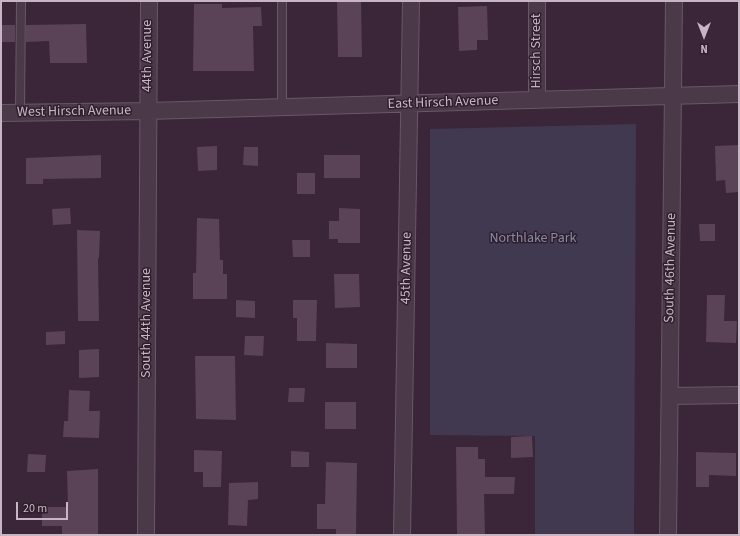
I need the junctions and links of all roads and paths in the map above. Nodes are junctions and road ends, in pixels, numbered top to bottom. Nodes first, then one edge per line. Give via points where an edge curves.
1 (21, 1) edge
2 (148, 1) edge
3 (282, 1) edge
4 (411, 1) edge
5 (537, 1) edge
6 (674, 1) edge
7 (739, 94) edge
8 (673, 96) junction
9 (537, 100) junction
10 (410, 104) junction
11 (282, 108) junction
12 (148, 111) junction
13 (1, 113) edge
14 (20, 113) junction
15 (739, 395) edge
16 (670, 396) junction
17 (146, 535) edge
18 (402, 535) edge
19 (668, 535) edge

1 - 14 lane
2 - 12 street, 44th Avenue
3 - 11 lane
4 - 10 street, 45th Avenue
5 - 9 street, Hirsch Street
6 - 8 street, South 46th Avenue
7 - 8 street, East Hirsch Avenue
8 - 9 street, East Hirsch Avenue
8 - 16 street, South 46th Avenue
9 - 10 street, East Hirsch Avenue
10 - 11 street, East Hirsch Avenue
10 - 18 street, 45th Avenue
11 - 12 street, East Hirsch Avenue
12 - 14 street, West Hirsch Avenue
12 - 17 street, South 44th Avenue
13 - 14 street, West Hirsch Avenue
15 - 16 street
16 - 19 street, South 46th Avenue

